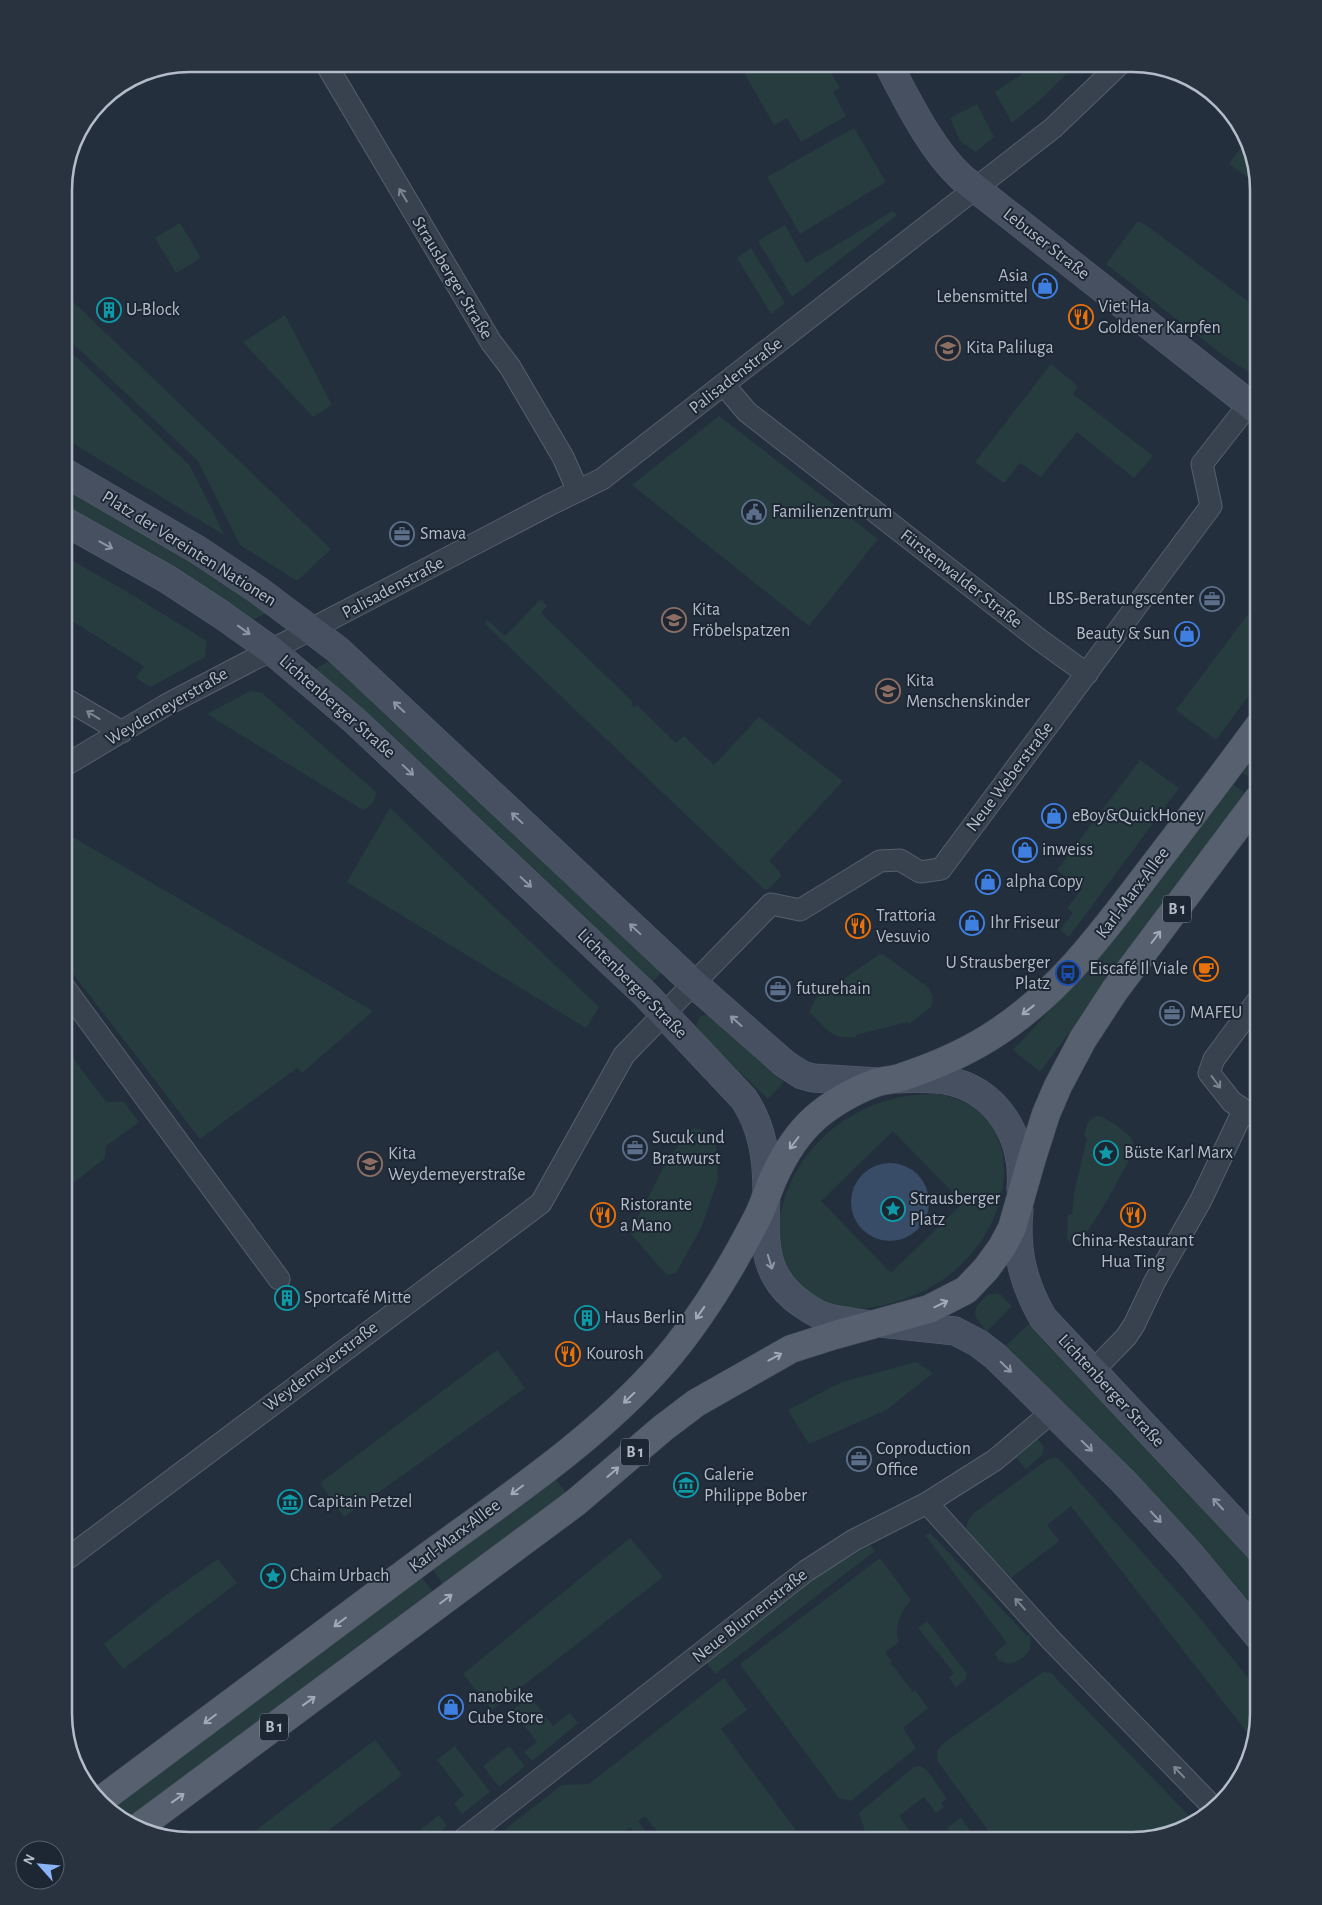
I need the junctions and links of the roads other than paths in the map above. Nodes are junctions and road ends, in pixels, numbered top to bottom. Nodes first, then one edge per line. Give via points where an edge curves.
1 (331, 72) edge
2 (893, 73) edge
3 (1111, 73) edge
4 (976, 189) junction
5 (724, 385) junction
6 (1250, 404) edge
7 (1250, 411) edge
8 (73, 477) edge
9 (578, 492) junction
10 (73, 526) edge
11 (312, 629) junction
12 (271, 650) junction
13 (1087, 674) junction
14 (73, 703) edge
15 (122, 732) junction
16 (1250, 738) edge
17 (73, 761) edge
18 (1250, 810) edge
19 (693, 983) junction
20 (72, 999) edge
21 (1250, 1011) edge
22 (664, 1013) junction
23 (888, 1080) junction
24 (1250, 1114) edge
25 (1250, 1117) edge
26 (767, 1195) junction
27 (1019, 1207) junction
28 (280, 1279) dead end
29 (876, 1324) junction
30 (1092, 1372) junction
31 (1052, 1412) junction
32 (927, 1503) junction
33 (1250, 1539) edge
34 (72, 1555) edge
35 (1250, 1626) edge
36 (106, 1796) edge
37 (1209, 1803) edge
38 (144, 1822) edge
39 (472, 1832) edge

9 -> 1 street, Strausberger Straße via 564,457 510,368 490,342
2 - 4 main road, Lebuser Straße via 938,151 953,170
3 - 4 street, Palisadenstraße via 1053,128
4 - 5 street, Palisadenstraße
4 - 6 main road, Lebuser Straße
5 - 9 street, Palisadenstraße via 607,476
5 - 13 street, Fürstenwalder Straße via 747,412
7 - 13 street, Neue Weberstraße via 1202,464 1211,506
8 - 11 main road, Platz der Vereinten Nationen via 198,550
9 - 11 street, Palisadenstraße
10 -> 12 main road, Platz der Vereinten Nationen via 167,579
11 - 12 street, Lichtenberger Straße
19 -> 11 main road via 359,669
12 - 15 street, Weydemeyerstraße
12 -> 22 main road, Lichtenberger Straße via 354,720
13 - 19 street, Neue Weberstraße via 941,869 920,872 900,860 880,861 800,910 771,904
15 -> 14 street
15 - 17 street, Weydemeyerstraße
16 -> 23 main road, Karl-Marx-Allee / B 1 via 1084,956 1050,992 987,1039 941,1063
27 -> 18 main road, B 1 via 1046,1114 1083,1038 1115,990
19 - 22 street, Neue Weberstraße
23 -> 19 main road via 802,1075 785,1064
20 - 28 street
21 -> 24 street via 1214,1059 1209,1073 1232,1102
22 - 26 main road, Lichtenberger Straße via 744,1099 753,1113 762,1138
22 - 34 street, Weydemeyerstraße via 624,1055 541,1202
23 -> 26 main road, B 1 via 857,1091 814,1119 785,1155
23 - 27 main road via 946,1080 980,1094 993,1104 1006,1118 1019,1150 1022,1181
25 - 30 street via 1155,1281 1134,1326
26 -> 29 main road via 767,1256 785,1290 806,1307 832,1319
26 -> 36 main road, Karl-Marx-Allee / B 1 via 727,1273 663,1363 594,1429 526,1484
29 -> 27 main road, B 1 via 929,1309 966,1290 1002,1247
27 - 30 main road, Lichtenberger Straße via 1016,1234 1029,1292 1043,1318
29 -> 31 main road via 955,1331 994,1356
38 -> 29 main road, B 1 via 575,1503 696,1403 791,1349
33 -> 30 main road, Lichtenberger Straße
31 - 32 street, Neue Blumenstraße via 995,1460
31 -> 35 main road via 1190,1554
37 -> 32 street via 1052,1641
32 - 39 street, Neue Blumenstraße via 854,1540 806,1570

